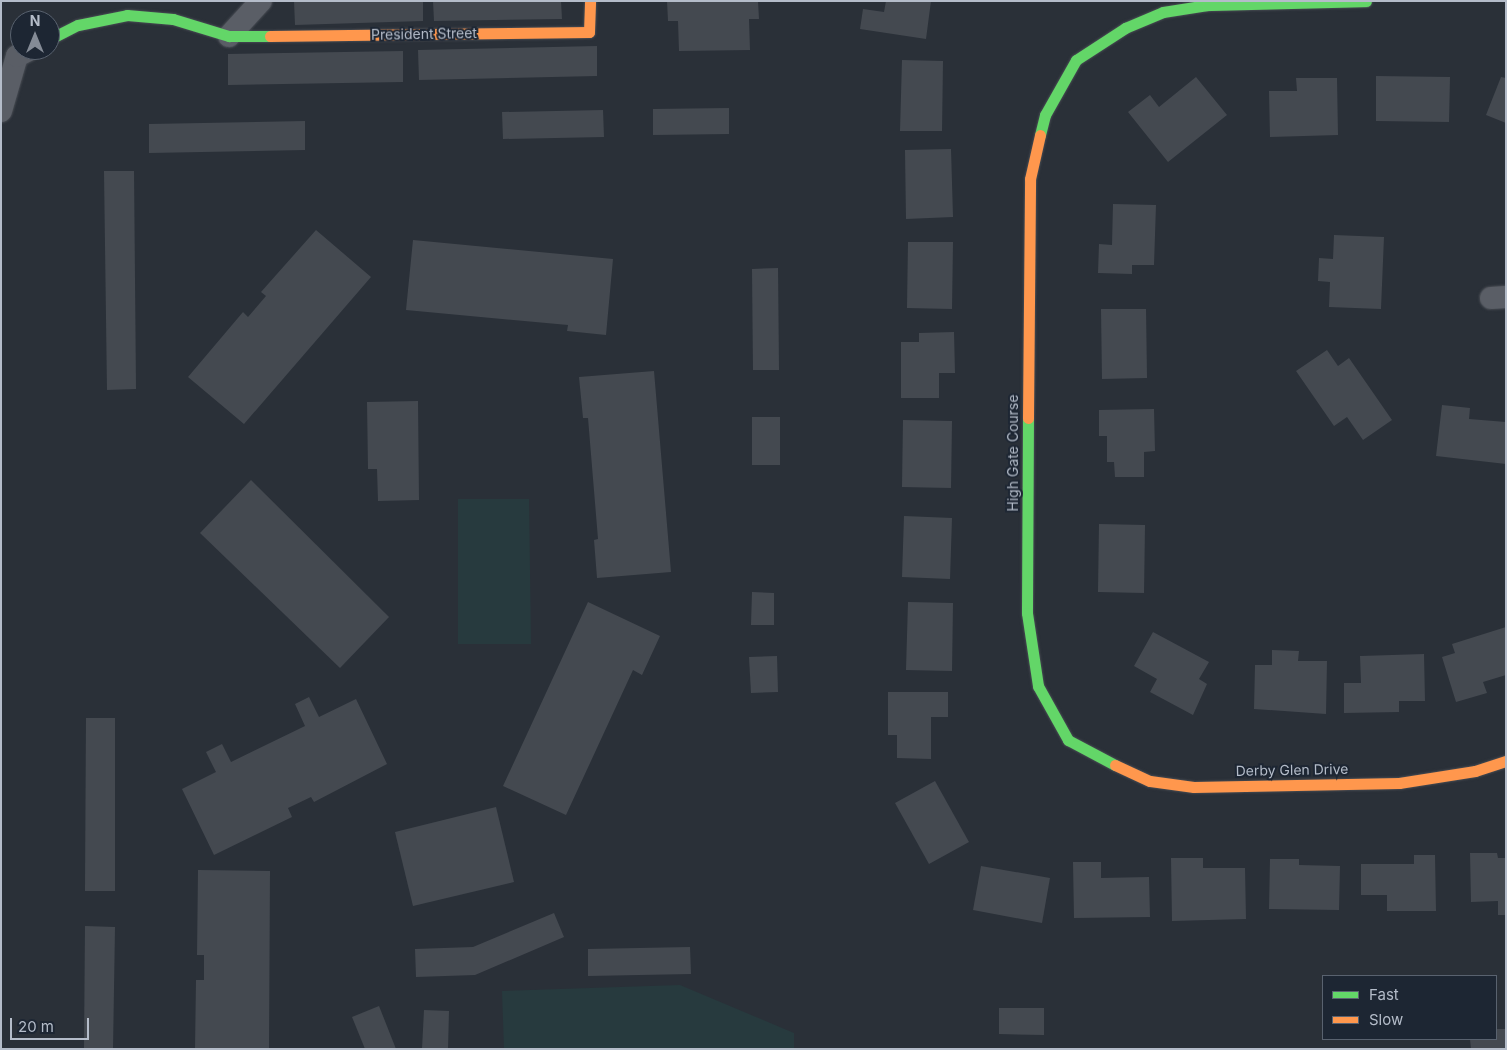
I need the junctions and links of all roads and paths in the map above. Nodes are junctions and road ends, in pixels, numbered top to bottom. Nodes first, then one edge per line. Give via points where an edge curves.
1 (261, 1) edge
2 (590, 1) edge
3 (1364, 1) edge
4 (60, 34) edge
5 (230, 36) junction
6 (20, 60) edge
7 (1, 111) edge
8 (1083, 751) joint
9 (1506, 761) edge

1 - 5 street
2 - 5 street, President Street via 589,32
3 - 8 street, High Gate Course via 1207,5 1176,9 1142,19 1076,60 1036,140 1030,179 1027,613 1038,686 1068,740
4 - 5 street, President Street via 78,25 127,15 173,19
6 - 7 street
8 - 9 street, Derby Glen Drive via 1150,781 1194,787 1399,783 1475,771

